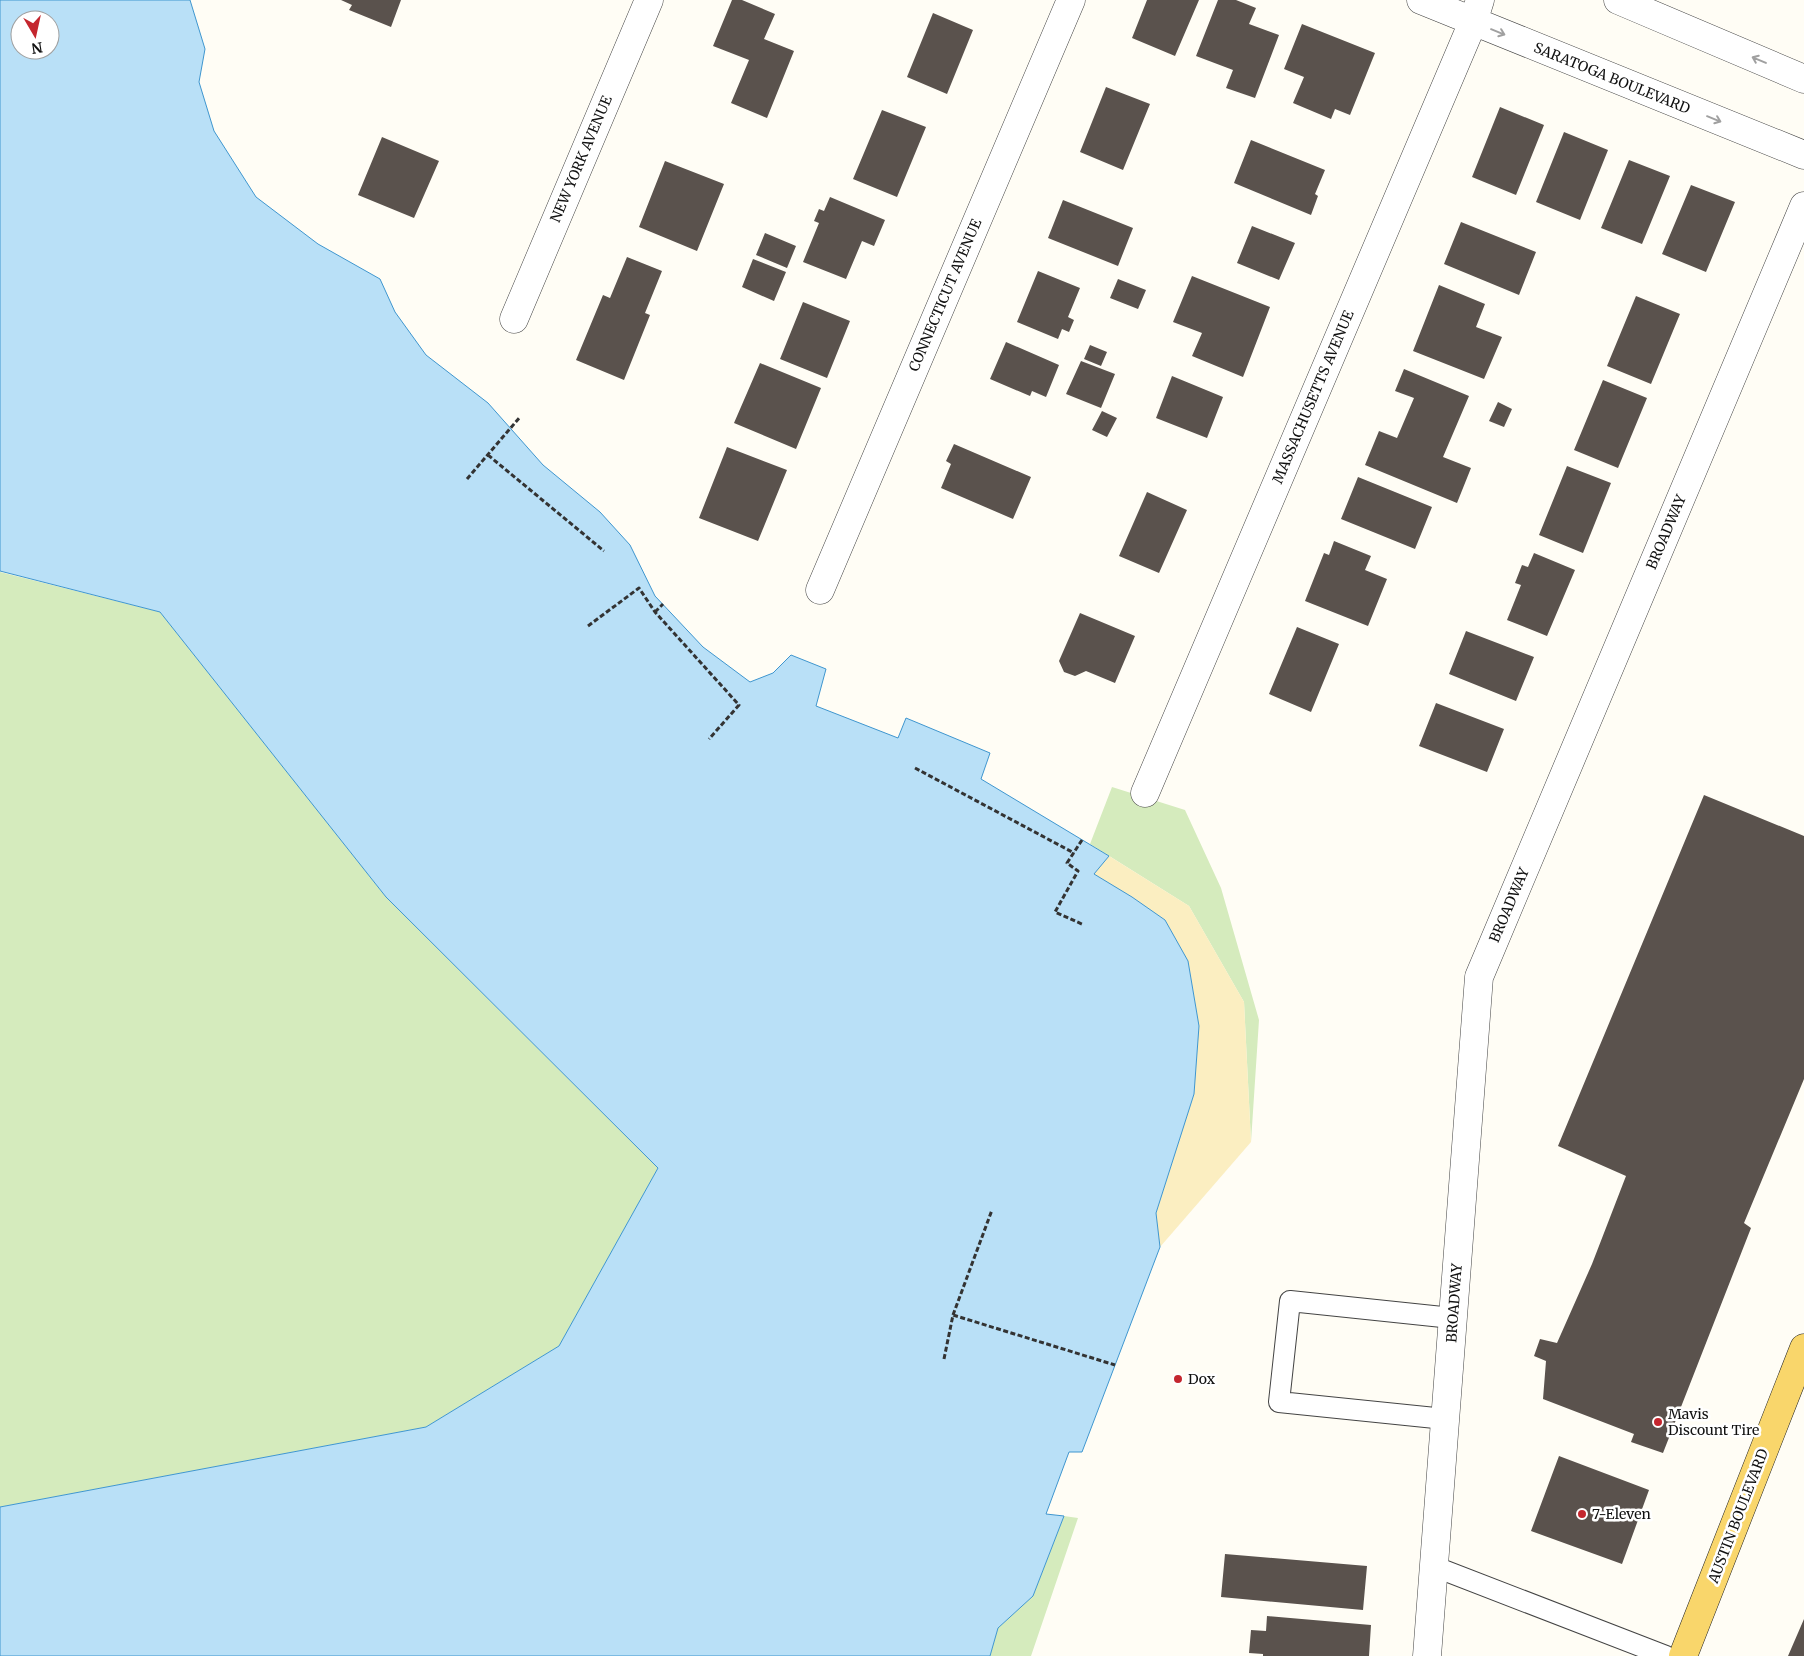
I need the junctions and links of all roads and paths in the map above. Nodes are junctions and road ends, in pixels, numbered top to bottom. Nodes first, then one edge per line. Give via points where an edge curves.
1 (649, 0) edge
2 (1071, 0) edge
3 (1421, 0) edge
4 (1618, 0) edge
5 (1477, 11) edge
6 (1804, 78) edge
7 (1804, 155) edge
8 (1804, 206) edge
9 (514, 319) dead end
10 (520, 417) dead end
11 (488, 455) junction
12 (467, 478) dead end
13 (604, 551) dead end
14 (820, 590) dead end
15 (663, 604) dead end
16 (655, 612) junction
17 (588, 626) dead end
18 (709, 739) dead end
19 (915, 768) dead end
20 (1145, 793) dead end
21 (1082, 840) dead end
22 (1074, 853) junction
23 (1084, 925) dead end
24 (992, 1210) dead end
25 (953, 1315) junction
26 (1452, 1318) junction
27 (1804, 1348) edge
28 (944, 1359) dead end
29 (1115, 1365) dead end
30 (1796, 1388) edge
31 (1445, 1419) junction
32 (1434, 1566) junction
33 (1427, 1656) edge
34 (1666, 1656) edge
35 (1683, 1656) edge

1 - 9 street, NEW YORK AVENUE
2 - 14 street, CONNECTICUT AVENUE
3 - 5 street, SARATOGA BOULEVARD
6 -> 4 street
5 -> 7 street, SARATOGA BOULEVARD
5 - 20 street, MASSACHUSETTS AVENUE
8 - 26 street, BROADWAY via 1478,978
10 - 11 path
11 - 12 path
11 - 13 path
15 - 16 path
16 - 17 path via 639,588
16 - 18 path via 739,705
19 - 22 path
21 - 22 path
22 - 23 path via 1067,863 1078,871 1055,912
24 - 25 path
25 - 28 path
25 - 29 path
26 - 31 street, BROADWAY
26 - 31 lane via 1290,1301 1279,1402
27 - 30 main road, AUSTIN BOULEVARD
30 - 35 main road, AUSTIN BOULEVARD
31 - 32 street, BROADWAY
32 - 33 street, BROADWAY
32 - 34 lane

